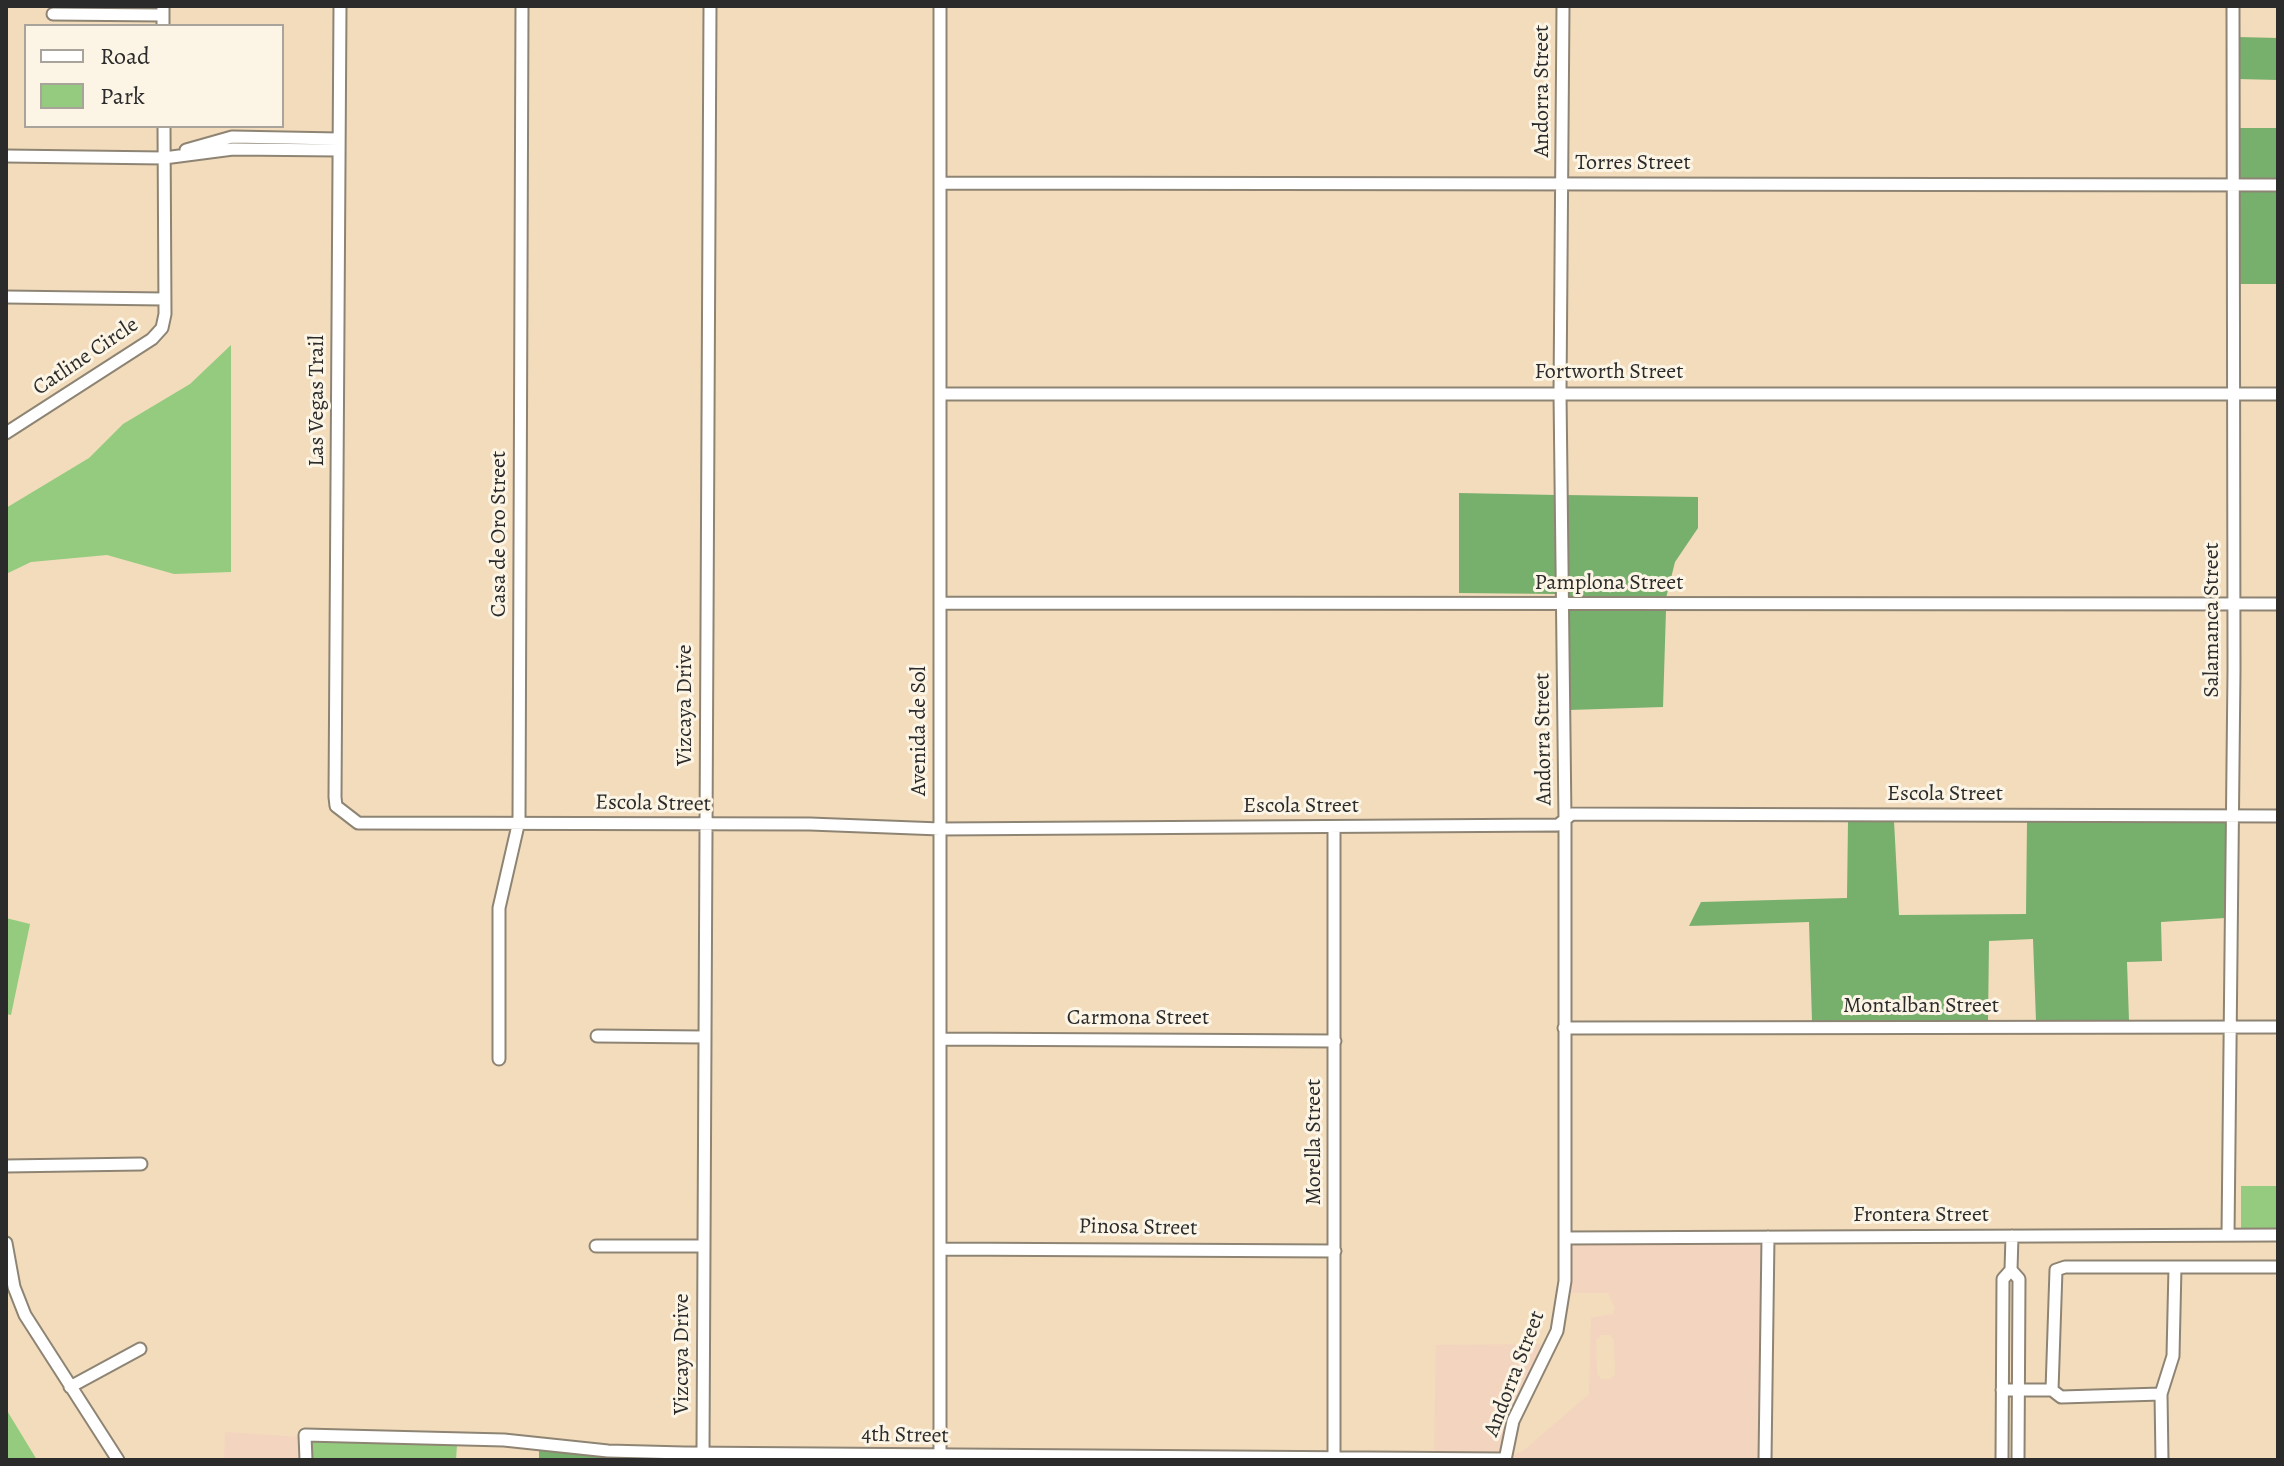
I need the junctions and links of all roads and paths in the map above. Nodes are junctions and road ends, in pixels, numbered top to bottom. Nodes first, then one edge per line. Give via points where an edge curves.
1 (340, 6) edge
2 (522, 6) edge
3 (710, 6) edge
4 (940, 6) edge
5 (1563, 6) edge
6 (2233, 6) edge
7 (53, 14) dead end
8 (163, 16) edge
9 (164, 128) edge
10 (339, 144) junction
11 (6, 156) edge
12 (164, 158) junction
13 (940, 183) junction
14 (1563, 184) junction
15 (2232, 184) junction
16 (2278, 185) edge
17 (6, 297) edge
18 (164, 299) junction
19 (1560, 393) junction
20 (941, 394) junction
21 (2232, 394) junction
22 (2278, 394) edge
23 (6, 433) edge
24 (941, 603) junction
25 (1562, 604) junction
26 (2233, 604) junction
27 (2278, 604) edge
28 (335, 797) joint
29 (2232, 816) junction
30 (2278, 816) edge
31 (1565, 820) junction
32 (519, 821) junction
33 (705, 824) junction
34 (1334, 827) junction
35 (940, 829) junction
36 (2228, 1026) junction
37 (2278, 1027) edge
38 (1564, 1028) junction
39 (597, 1036) dead end
40 (704, 1037) junction
41 (940, 1039) junction
42 (1335, 1041) junction
43 (499, 1059) dead end
44 (141, 1164) dead end
45 (6, 1166) edge
46 (2228, 1235) junction
47 (2278, 1235) edge
48 (2012, 1236) junction
49 (1768, 1237) junction
50 (1565, 1238) junction
51 (6, 1243) edge
52 (596, 1246) dead end
53 (702, 1246) junction
54 (940, 1249) junction
55 (1335, 1251) junction
56 (2175, 1267) junction
57 (2278, 1267) edge
58 (2011, 1270) junction
59 (140, 1349) dead end
60 (70, 1387) junction
61 (2002, 1390) junction
62 (2018, 1390) junction
63 (2052, 1390) junction
64 (2161, 1394) junction
65 (703, 1453) junction
66 (940, 1457) junction
67 (1334, 1457) junction
68 (1133, 1459) edge
69 (1505, 1459) edge
70 (118, 1460) edge
71 (306, 1460) edge
72 (1765, 1460) edge
73 (2002, 1460) edge
74 (2018, 1460) edge
75 (2162, 1460) edge

1 - 10 street, Las Vegas Trail
2 - 32 street, Casa de Oro Street
3 - 33 street, Vizcaya Drive
4 - 13 street, Avenida de Sol
5 - 14 street, Andorra Street
6 - 15 street, Salamanca Street
7 - 8 street
9 - 12 street, Catline Circle
10 - 12 street via 222,138
10 - 28 street, Las Vegas Trail
11 - 12 street
12 - 18 street, Catline Circle
13 - 14 street, Torres Street
13 - 20 street, Avenida de Sol
14 - 15 street, Torres Street
14 - 19 street, Andorra Street
15 - 16 street, Torres Street
15 - 21 street, Salamanca Street
17 - 18 street, Catline Circle
18 - 23 street, Catline Circle via 162,328 152,339
19 - 20 street, Fortworth Street
19 - 21 street, Fortworth Street
19 - 25 street, Andorra Street
20 - 24 street, Avenida de Sol
21 - 22 street, Fortworth Street
21 - 26 street, Salamanca Street
24 - 25 street, Pamplona Street
24 - 35 street, Avenida de Sol
25 - 26 street, Pamplona Street
25 - 31 street, Andorra Street
26 - 27 street, Pamplona Street
26 - 29 street, Salamanca Street
28 - 32 street, Escola Street via 336,806 358,823
29 - 30 street, Escola Street
29 - 31 street, Escola Street via 1572,814
29 - 36 street, Salamanca Street
31 - 34 street, Escola Street via 1558,825
31 - 38 street, Andorra Street
32 - 33 street, Escola Street
32 - 43 street, Casa de Oro Street via 499,908
33 - 35 street, Escola Street
33 - 40 street, Vizcaya Drive
34 - 35 street, Escola Street
34 - 42 street, Morella Street
35 - 41 street, Avenida de Sol
36 - 37 street, Montalban Street
36 - 38 street, Montalban Street
36 - 46 street, Salamanca Street
38 - 50 street, Andorra Street
39 - 40 street
40 - 53 street, Vizcaya Drive
41 - 42 street, Carmona Street
41 - 54 street, Avenida de Sol
42 - 55 street, Morella Street
44 - 45 street
46 - 47 street, Frontera Street
46 - 48 street, Frontera Street
48 - 49 street, Frontera Street
48 - 58 street
49 - 50 street, Frontera Street
49 - 72 street
50 - 69 street, Andorra Street via 1557,1331 1513,1421
51 - 60 street via 25,1315
52 - 53 street
53 - 65 street, Vizcaya Drive
54 - 55 street, Pinosa Street
54 - 66 street, Avenida de Sol
55 - 67 street, Morella Street
56 - 57 street
56 - 63 street via 2056,1270
56 - 64 street via 2173,1356
58 - 61 street via 2003,1279
58 - 62 street via 2019,1279
59 - 60 street
60 - 70 street
61 - 62 street
61 - 73 street
62 - 63 street
62 - 74 street
63 - 64 street via 2061,1397
64 - 75 street
65 - 66 street, 4th Street
65 - 71 street, 4th Street via 305,1435
66 - 68 street, 4th Street
67 - 68 street, 4th Street
67 - 69 street, 4th Street

